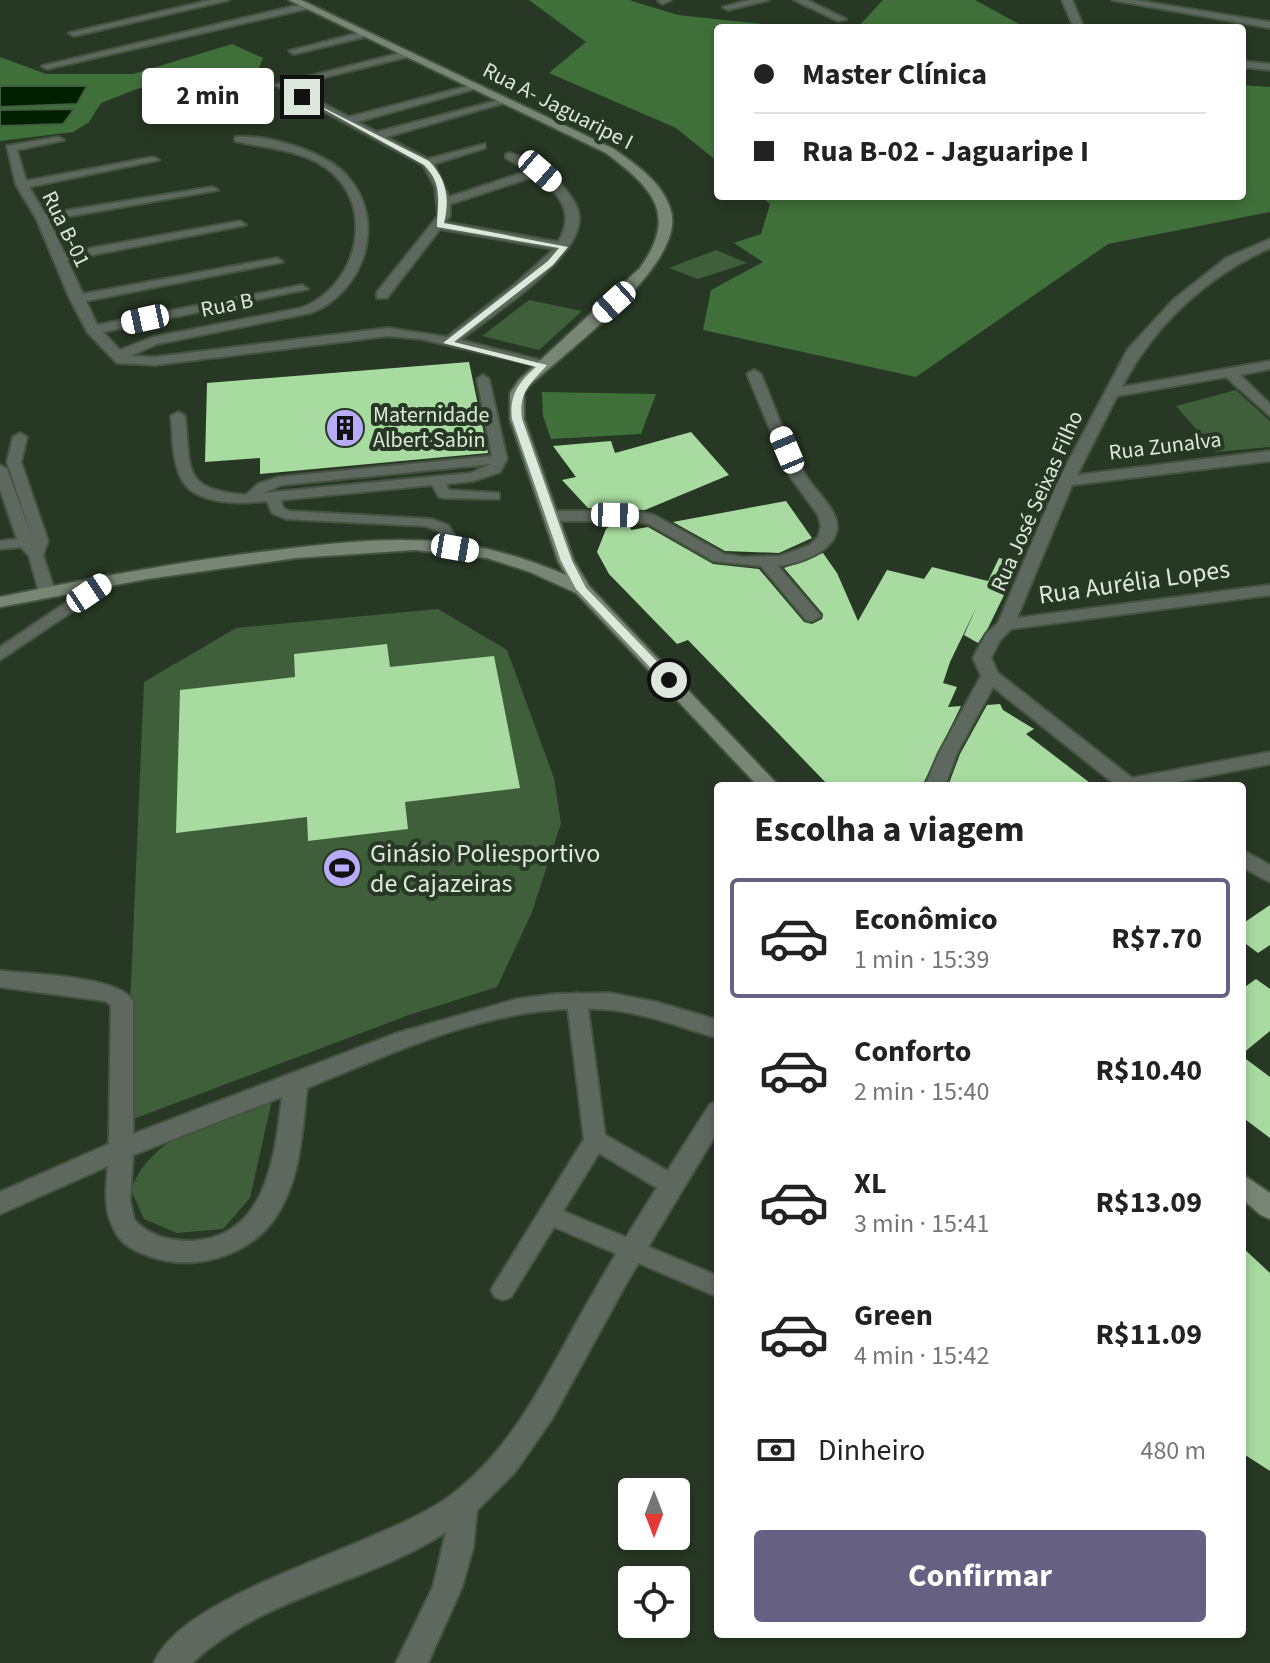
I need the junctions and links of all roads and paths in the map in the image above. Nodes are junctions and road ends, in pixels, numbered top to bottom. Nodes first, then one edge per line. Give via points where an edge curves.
1 (224, 0) edge
2 (764, 0) edge
3 (799, 0) edge
4 (1067, 0) edge
5 (1117, 0) edge
6 (300, 3) edge
7 (728, 7) dead end
8 (841, 19) dead end
9 (1077, 24) edge
10 (1270, 25) edge
11 (74, 33) dead end
12 (366, 34) junction
13 (294, 51) dead end
14 (408, 54) junction
15 (1246, 64) edge
16 (47, 66) dead end
17 (1270, 67) edge
18 (476, 87) junction
19 (503, 100) junction
20 (348, 121) junction
21 (376, 136) junction
22 (239, 139) dead end
23 (58, 140) dead end
24 (481, 146) dead end
25 (510, 156) dead end
26 (153, 160) dead end
27 (427, 163) junction
28 (540, 171) junction
29 (22, 185) junction
30 (212, 190) dead end
31 (445, 202) junction
32 (42, 218) junction
33 (240, 225) dead end
34 (440, 225) junction
35 (1270, 243) edge
36 (564, 247) junction
37 (57, 258) junction
38 (277, 262) dead end
39 (302, 289) dead end
40 (382, 295) dead end
41 (77, 299) junction
42 (93, 330) junction
43 (448, 343) junction
44 (122, 360) junction
45 (543, 365) junction
46 (1270, 365) edge
47 (1229, 372) junction
48 (754, 374) dead end
49 (483, 379) dead end
50 (1110, 393) junction
51 (1270, 412) edge
52 (178, 416) dead end
53 (20, 437) dead end
54 (1270, 456) edge
55 (500, 459) junction
56 (0, 469) edge
57 (396, 469) junction
58 (437, 481) junction
59 (1066, 481) junction
60 (400, 485) junction
61 (494, 496) dead end
62 (273, 497) junction
63 (249, 499) junction
64 (552, 516) junction
65 (0, 545) edge
66 (34, 546) junction
67 (455, 548) junction
68 (766, 562) junction
69 (107, 580) junction
70 (582, 589) junction
71 (1270, 590) edge
72 (47, 592) junction
73 (0, 602) edge
74 (812, 616) dead end
75 (1006, 625) junction
76 (4, 646) edge
77 (990, 676) junction
78 (1270, 758) edge
79 (765, 782) edge
80 (937, 782) edge
81 (1125, 782) edge
82 (1145, 782) edge
83 (1246, 860) edge
84 (1270, 875) edge
85 (0, 979) edge
86 (577, 1001) junction
87 (714, 1028) edge
88 (296, 1082) junction
89 (714, 1117) edge
90 (595, 1140) junction
91 (121, 1149) junction
92 (672, 1185) junction
93 (1246, 1187) edge
94 (0, 1203) edge
95 (1270, 1208) edge
96 (549, 1215) junction
97 (632, 1250) junction
98 (714, 1285) edge
99 (503, 1290) dead end
100 (463, 1505) junction
101 (169, 1663) edge
102 (411, 1663) edge

1 - 11 street
2 - 7 street
3 - 8 street
4 - 9 street
5 - 10 street
6 - 12 main road, Rua A- Jaguaripe I
6 - 16 street
12 - 13 street
12 - 14 main road, Rua A- Jaguaripe I
14 - 18 main road, Rua A- Jaguaripe I
14 - 20 street via 280,85
15 - 17 street
18 - 19 main road, Rua A- Jaguaripe I
18 - 20 street
19 - 21 street
19 - 45 main road, Rua A- Jaguaripe I via 626,161 653,186 666,215 664,241 650,267
20 - 21 street
21 - 27 street
22 - 44 street, Rua B via 304,154 350,182 362,231 358,258 336,296 308,311 153,341 123,354
23 - 29 street, Rua B-01 via 11,148
24 - 27 street
25 - 28 street
26 - 29 street
27 - 31 street
28 - 31 street
28 - 36 street via 571,204 572,235
29 - 32 street, Rua B-01
30 - 32 street
31 - 34 street
32 - 37 street, Rua B-01
33 - 37 street
34 - 36 street
34 - 40 street
35 - 50 street, Rua José Seixas Filho via 1230,261 1151,328
36 - 43 street
37 - 41 street, Rua B-01
38 - 41 street
39 - 42 street
41 - 42 street, Rua B-01
42 - 44 street, Rua B-01
43 - 44 street, Rua B via 388,332 155,361
43 - 45 street, Rua B
45 - 64 main road, Rua A- Jaguaripe I via 524,383 515,404
46 - 47 street
47 - 50 street
47 - 51 street
48 - 68 street via 797,475 829,527 816,548
49 - 55 lane
50 - 59 street, Rua José Seixas Filho
52 - 63 lane via 186,482 197,493
53 - 66 lane via 14,462
54 - 59 street, Rua Zunalva
55 - 57 lane
55 - 58 lane via 482,476
56 - 66 lane
57 - 60 lane
57 - 63 lane via 279,481
58 - 60 lane
58 - 61 lane via 444,494
59 - 75 street, Rua José Seixas Filho
60 - 62 lane
62 - 63 lane
62 - 67 lane via 277,510 286,515 427,522 443,528
64 - 68 street via 643,518 677,530 719,558
64 - 70 main road via 566,561
65 - 66 lane
66 - 72 lane
67 - 69 main road via 340,549
67 - 70 main road via 526,564
68 - 74 street
69 - 72 main road
69 - 76 street
70 - 79 main road
71 - 75 street, Rua Aurélia Lopes
72 - 73 main road
75 - 77 street, Rua José Seixas Filho via 982,658
77 - 80 street, Rua José Seixas Filho
77 - 81 street
78 - 82 street
83 - 84 street
85 - 91 street via 110,993 122,1001
86 - 87 street via 635,1007
86 - 88 street via 491,1013 411,1036
86 - 90 lane
88 - 91 street
88 - 91 street via 282,1170 267,1211 241,1235 210,1250 178,1252 131,1235 120,1216
89 - 92 street
90 - 92 lane
90 - 96 lane
91 - 94 street
92 - 97 street
93 - 95 main road
96 - 97 lane
96 - 99 lane
97 - 98 lane
97 - 100 street via 507,1459
100 - 101 street via 415,1537 294,1581 234,1612
100 - 102 street via 462,1533 446,1594

